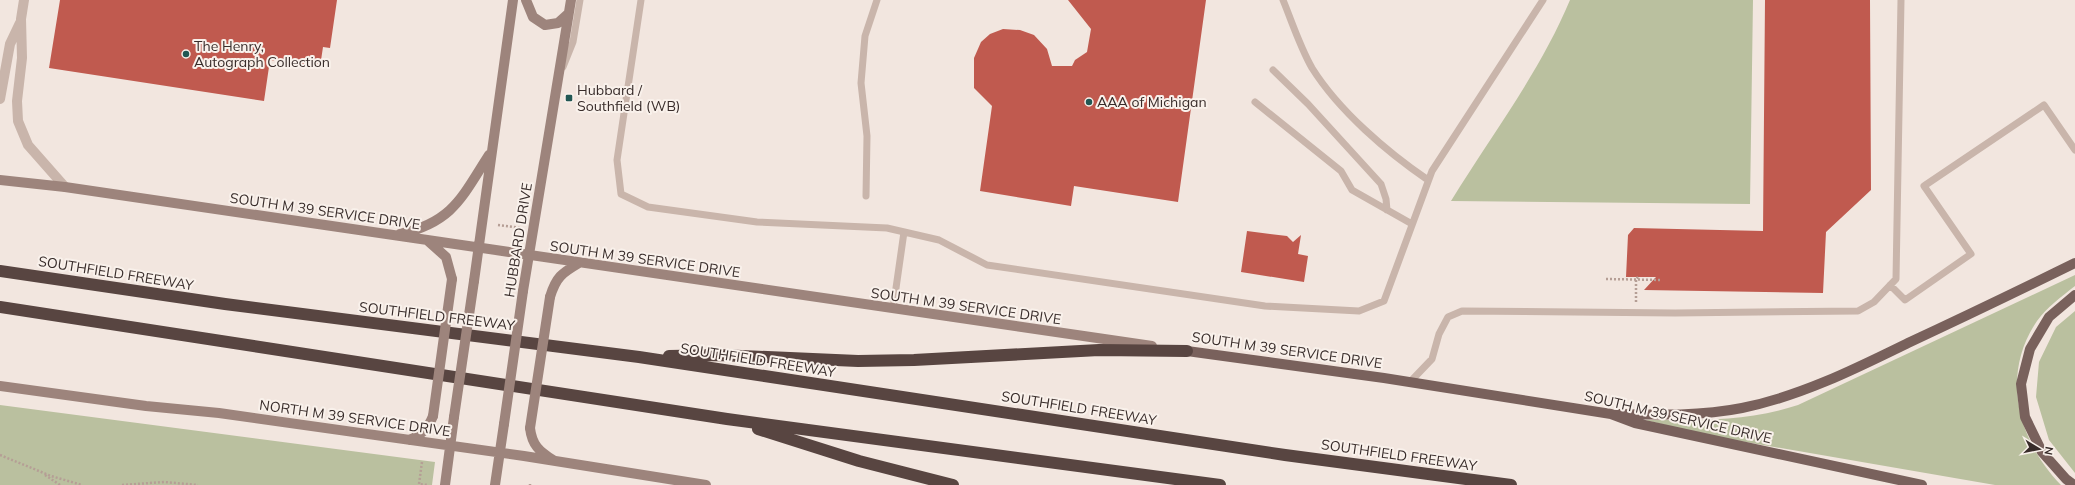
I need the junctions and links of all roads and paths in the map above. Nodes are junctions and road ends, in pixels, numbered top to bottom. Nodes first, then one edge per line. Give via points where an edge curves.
1 (24, 0) edge
2 (513, 0) edge
3 (526, 0) edge
4 (571, 0) edge
5 (580, 0) edge
6 (641, 0) edge
7 (878, 0) edge
8 (1283, 0) edge
9 (1543, 0) edge
10 (1901, 0) edge
11 (568, 14) junction
12 (21, 19) junction
13 (1273, 70) dead end
14 (557, 82) junction
15 (0, 99) edge
16 (1254, 102) dead end
17 (2075, 150) edge
18 (491, 152) junction
19 (0, 180) edge
20 (1428, 180) junction
21 (65, 187) junction
22 (866, 196) dead end
23 (1387, 210) junction
24 (1412, 224) junction
25 (498, 225) dead end
26 (521, 228) dead end
27 (904, 232) junction
28 (393, 236) junction
29 (427, 240) junction
30 (479, 248) junction
31 (529, 255) junction
32 (579, 263) junction
33 (2075, 263) edge
34 (0, 271) edge
35 (1637, 278) junction
36 (1606, 279) dead end
37 (1662, 280) dead end
38 (1890, 285) junction
39 (2075, 294) edge
40 (1636, 303) dead end
41 (0, 307) edge
42 (893, 309) junction
43 (1187, 351) junction
44 (639, 357) junction
45 (1410, 382) junction
46 (0, 386) edge
47 (1611, 414) junction
48 (727, 419) junction
49 (409, 440) junction
50 (450, 446) junction
51 (500, 453) junction
52 (0, 455) edge
53 (422, 462) dead end
54 (556, 462) junction
55 (41, 472) junction
56 (60, 485) edge
57 (82, 485) edge
58 (122, 485) edge
59 (198, 485) edge
60 (419, 485) edge
61 (428, 485) edge
62 (444, 485) edge
63 (495, 485) edge
64 (706, 485) edge
65 (953, 485) edge
66 (1220, 485) edge
67 (1511, 485) edge
68 (1922, 485) edge
69 (2074, 485) edge

1 - 12 street
2 - 18 main road
3 - 11 main road via 533,17 545,25 558,23
4 - 11 main road, HUBBARD DRIVE
5 - 14 lane via 573,42
6 - 27 lane via 617,160 621,194 648,207 750,221 887,228
7 - 22 lane via 865,36 861,83 867,136
8 - 20 lane via 1312,68 1336,98 1365,130 1394,156
9 - 20 lane
10 - 38 lane via 1896,279
11 - 14 main road, HUBBARD DRIVE
12 - 15 street via 10,44
12 - 21 street via 22,58 17,102 18,120 28,145
13 - 23 lane via 1308,104 1381,184
14 - 31 main road, HUBBARD DRIVE
16 - 23 lane via 1341,171 1352,190
17 - 38 lane via 2044,105 1924,186 1971,254 1905,300
18 - 28 main road via 459,202 435,223
18 - 30 main road
19 - 21 main road, SOUTH M 39 SERVICE DRIVE
20 - 24 lane
21 - 28 main road, SOUTH M 39 SERVICE DRIVE
23 - 24 lane
24 - 27 lane via 1384,300 1359,311 1265,306 987,265 939,240
25 - 26 path
27 - 42 lane
28 - 29 main road, SOUTH M 39 SERVICE DRIVE
29 - 30 main road, SOUTH M 39 SERVICE DRIVE
29 - 49 main road, bridge via 446,257 452,279 433,416 426,430
30 - 31 main road, SOUTH M 39 SERVICE DRIVE
30 - 50 main road, bridge
31 - 32 main road, SOUTH M 39 SERVICE DRIVE
31 - 51 main road, HUBBARD DRIVE, bridge
32 - 42 main road, SOUTH M 39 SERVICE DRIVE
32 - 54 main road, bridge via 554,282 530,428 531,440 537,450
33 - 47 main road via 1847,372 1787,396 1741,408 1707,412
34 - 44 highway, SOUTHFIELD FREEWAY via 225,304
35 - 36 path
35 - 37 path
35 - 40 path
38 - 45 lane via 1874,302 1858,311 1462,311 1448,317 1439,334 1432,359
39 - 69 main road via 2048,317 2030,349 2021,384 2024,417 2042,452
41 - 48 highway
42 - 43 main road, SOUTH M 39 SERVICE DRIVE
43 - 44 highway via 1099,350 914,360 719,355
43 - 45 main road, SOUTH M 39 SERVICE DRIVE
44 - 67 highway, SOUTHFIELD FREEWAY via 1277,454
45 - 47 main road, SOUTH M 39 SERVICE DRIVE
46 - 49 main road, NORTH M 39 SERVICE DRIVE
47 - 68 main road, SOUTH M 39 SERVICE DRIVE via 1635,423
48 - 65 highway via 859,461
48 - 66 highway
49 - 50 main road, NORTH M 39 SERVICE DRIVE
50 - 51 main road, NORTH M 39 SERVICE DRIVE
50 - 62 main road
51 - 54 main road, NORTH M 39 SERVICE DRIVE
51 - 63 main road, HUBBARD DRIVE
52 - 55 path
53 - 60 path
54 - 64 main road, NORTH M 39 SERVICE DRIVE
55 - 56 path
55 - 57 path
58 - 59 path via 164,482
60 - 61 path

